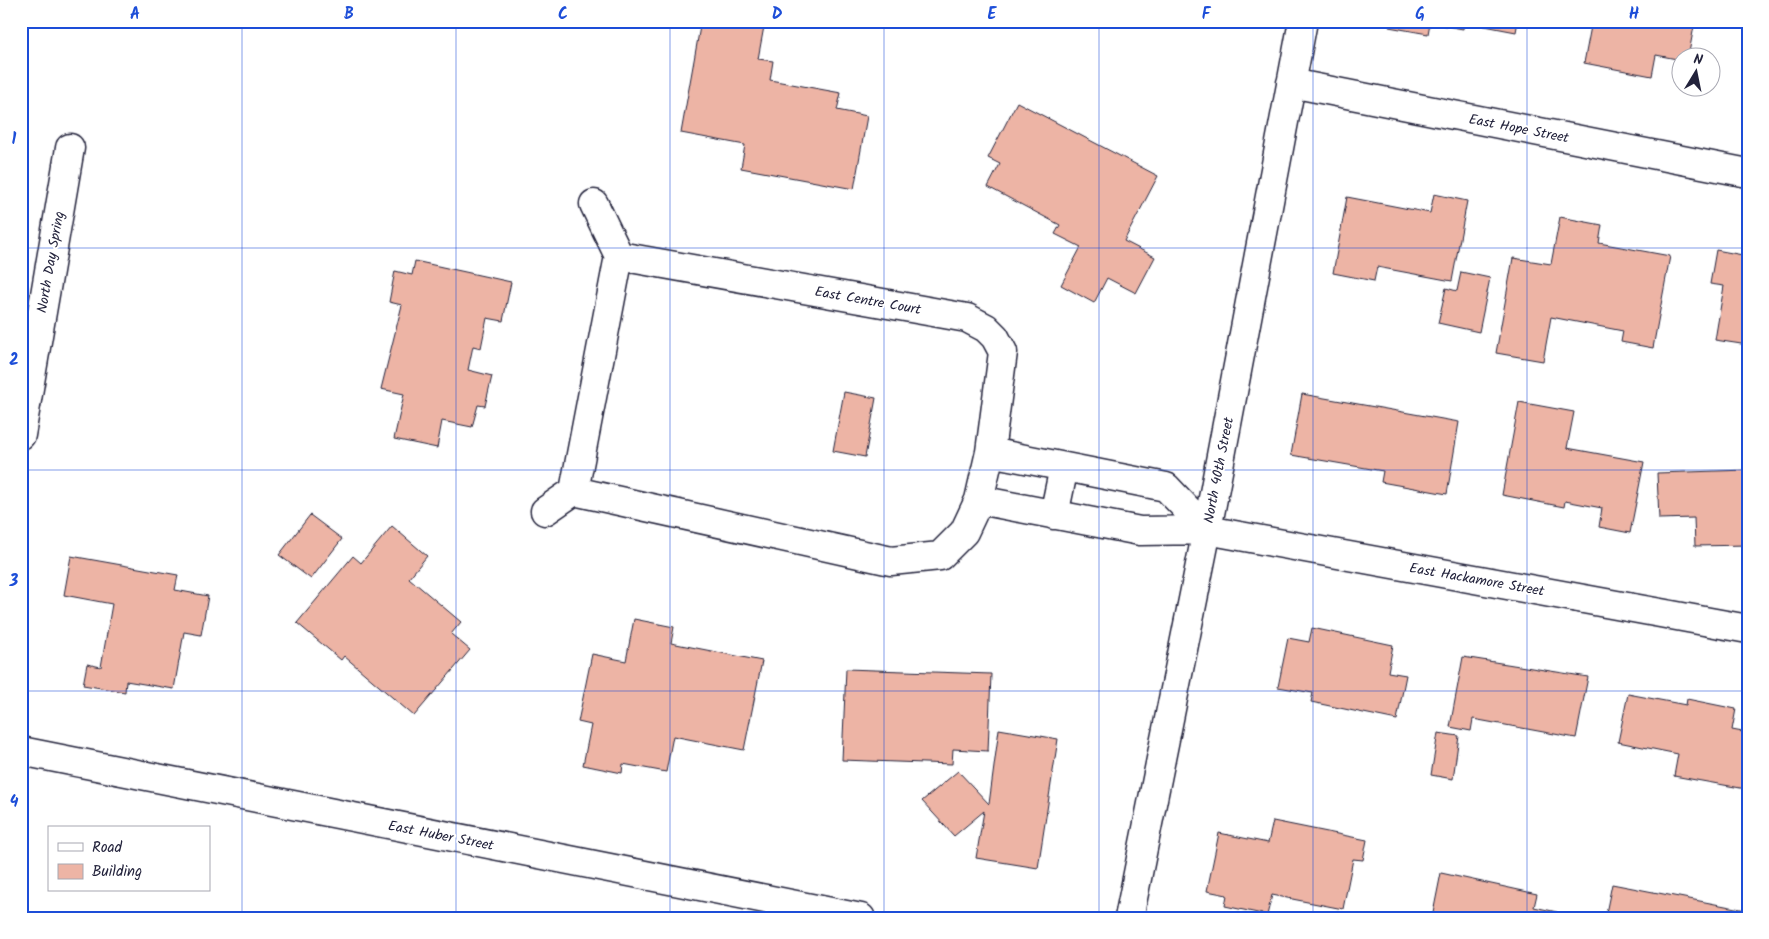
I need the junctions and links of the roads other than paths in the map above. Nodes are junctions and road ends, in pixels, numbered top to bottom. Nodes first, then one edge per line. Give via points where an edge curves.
1 (1303, 21) edge
2 (1291, 84) junction
3 (70, 148) dead end
4 (1748, 173) edge
5 (594, 204) dead end
6 (619, 256) junction
7 (21, 435) edge
8 (990, 452) junction
9 (1064, 467) junction
10 (574, 491) junction
11 (979, 500) junction
12 (544, 512) dead end
13 (1054, 515) junction
14 (1207, 530) junction
15 (1748, 629) edge
16 (21, 752) edge
17 (861, 918) edge
18 (1129, 918) edge

1 - 2 street, North 40th Street
2 - 4 street, East Hope Street
2 - 14 street, North 40th Street
3 - 7 street, North Day Spring
5 - 6 street
6 - 8 street, East Centre Court via 967,318 986,328 1003,352
6 - 10 street
8 - 9 street
8 - 11 street, East Centre Court
9 - 13 street
9 - 14 street via 1166,487
10 - 11 street, East Centre Court via 891,561 940,556 964,532
10 - 12 street
11 - 13 street
13 - 14 street via 1140,531
14 - 15 street, East Hackamore Street
14 - 18 street, North 40th Street
16 - 17 street, East Huber Street

